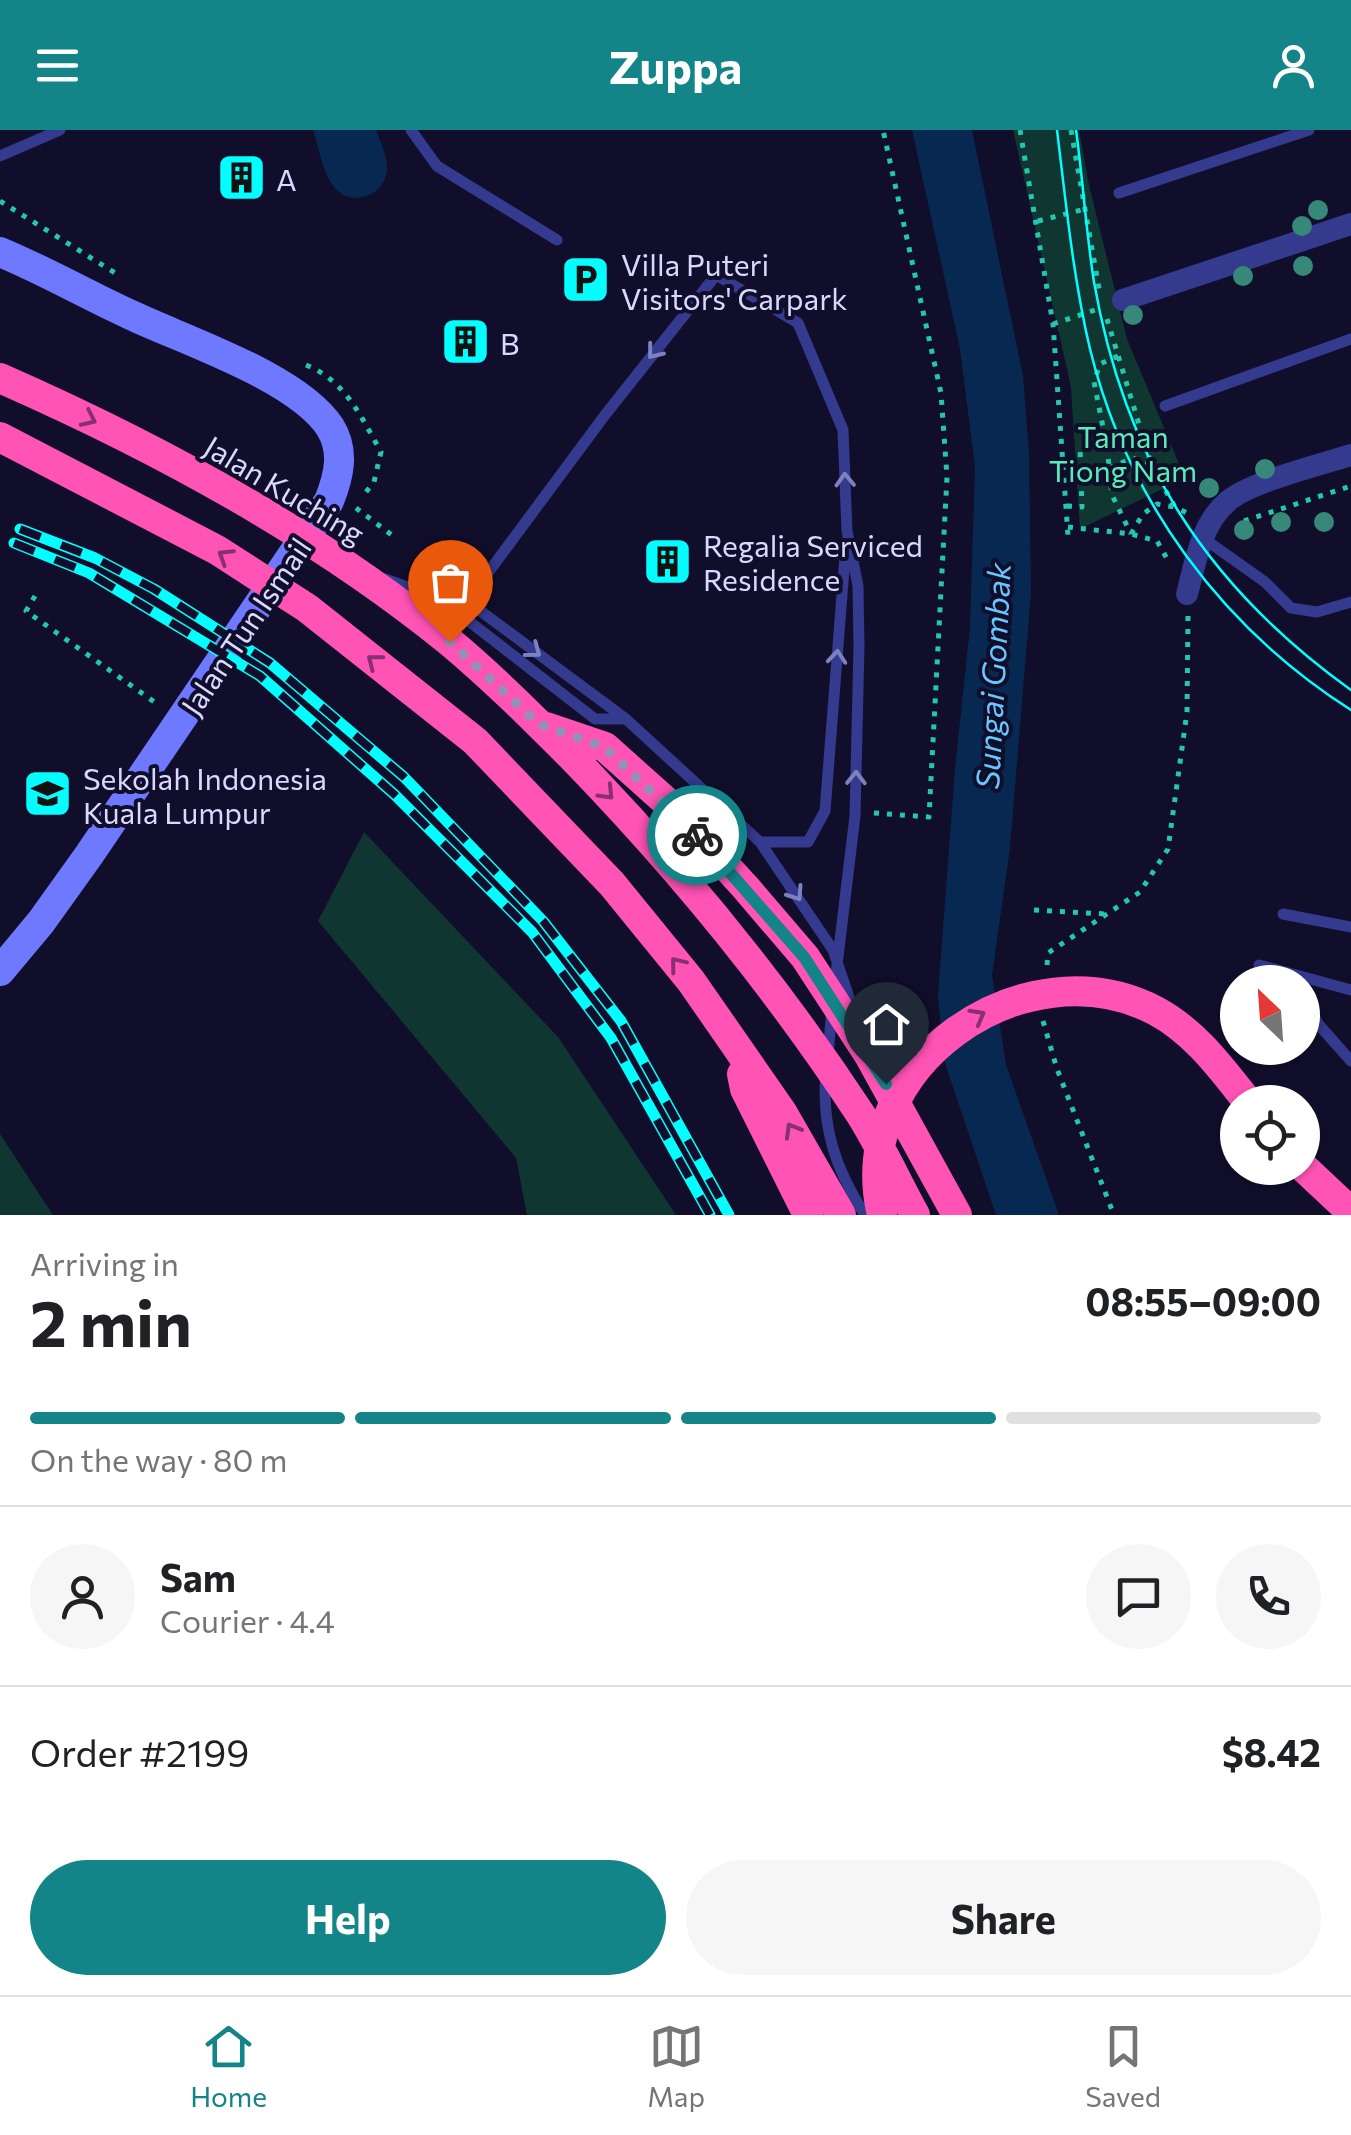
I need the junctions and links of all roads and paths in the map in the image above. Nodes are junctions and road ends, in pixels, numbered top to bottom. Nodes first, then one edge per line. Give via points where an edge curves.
1 (60, 130) edge
2 (411, 130) edge
3 (883, 130) edge
4 (1020, 130) edge
5 (1071, 130) edge
6 (1309, 130) edge
7 (0, 156) edge
8 (1120, 193) dead end
9 (1085, 209) junction
10 (1038, 221) junction
11 (1351, 224) edge
12 (0, 228) edge
13 (557, 240) dead end
14 (0, 252) edge
15 (57, 276) junction
16 (1113, 304) junction
17 (1053, 324) junction
18 (1351, 339) edge
19 (1118, 356) junction
20 (0, 378) edge
21 (1165, 406) dead end
22 (0, 437) edge
23 (1107, 447) junction
24 (14, 451) edge
25 (1351, 455) edge
26 (1152, 467) junction
27 (1109, 468) junction
28 (1351, 486) edge
29 (342, 504) junction
30 (1066, 506) junction
31 (1176, 507) junction
32 (1068, 527) junction
33 (847, 531) junction
34 (1207, 531) junction
35 (1131, 534) junction
36 (393, 536) dead end
37 (1073, 537) dead end
38 (348, 567) junction
39 (1187, 594) junction
40 (35, 596) dead end
41 (1351, 603) edge
42 (626, 719) junction
43 (181, 721) junction
44 (539, 724) junction
45 (873, 813) dead end
46 (760, 842) junction
47 (1034, 910) dead end
48 (1108, 914) junction
49 (1283, 914) dead end
50 (1351, 927) edge
51 (2, 964) edge
52 (1046, 971) dead end
53 (1320, 985) edge
54 (1351, 990) edge
55 (1044, 1008) dead end
56 (1320, 1026) edge
57 (735, 1042) junction
58 (870, 1055) junction
59 (1351, 1061) edge
60 (1234, 1085) edge
61 (1320, 1183) edge
62 (1351, 1212) edge
63 (808, 1215) edge
64 (841, 1215) edge
65 (865, 1215) edge
66 (882, 1215) edge
67 (915, 1215) edge
68 (957, 1215) edge
69 (1114, 1215) edge

1 - 7 lane
2 - 13 lane via 437,166
3 - 45 path via 941,394 948,477 929,817
4 - 10 path
5 - 9 path
6 - 8 lane
9 - 10 path
9 - 16 path
10 - 17 path
11 - 16 street
12 - 15 street, Jalan Tun Ismail
14 - 15 street, Jalan Tun Ismail
15 - 29 street, Jalan Tun Ismail via 252,369 318,412 338,448
16 - 17 path
16 - 19 path
17 - 30 path
18 - 21 lane
19 - 23 path via 1100,364 1094,382
19 - 26 path
20 -> 38 highway, Jalan Kuching via 127,436
22 - 24 highway
23 - 27 path
23 - 30 path via 1080,447 1082,507
57 -> 24 highway via 612,884 475,741 307,608 217,550
25 - 34 street via 1246,491 1227,502
26 - 27 path via 1133,458
26 - 31 path
27 - 35 path via 1112,495
28 - 34 path
29 - 36 path
29 - 43 street, Jalan Tun Ismail
30 - 32 path
31 - 34 path
31 - 35 path via 1157,504
32 - 35 path
32 - 37 path
33 -> 42 lane via 843,430 798,323 716,275 467,601
46 -> 33 lane via 808,842 825,811
65 -> 33 lane via 828,1137 824,1088 856,816 858,586
34 - 39 street
34 - 41 lane via 1291,608 1317,612
35 - 39 path via 1157,542
38 - 42 lane via 439,598 595,719
38 - 44 highway, Jalan Kuching via 450,642
39 - 48 path via 1187,712 1168,849 1140,892
40 - 43 path via 26,611
42 - 46 lane
43 - 51 street, Jalan Tun Ismail via 60,895
44 - 58 highway via 604,747 670,806 804,957
44 -> 67 highway, Jalan Kuching via 694,890 780,1001 862,1118
46 -> 58 lane via 833,950
47 - 48 path
48 - 52 path via 1048,952
49 - 50 lane
53 - 54 lane
55 - 69 path via 1042,1027
56 - 59 lane
57 - 63 highway via 745,1089
64 -> 57 highway
58 - 68 highway
66 -> 60 highway via 876,1174 904,1084 972,1018 1022,998 1100,994 1154,1010 1199,1042
61 - 62 highway

